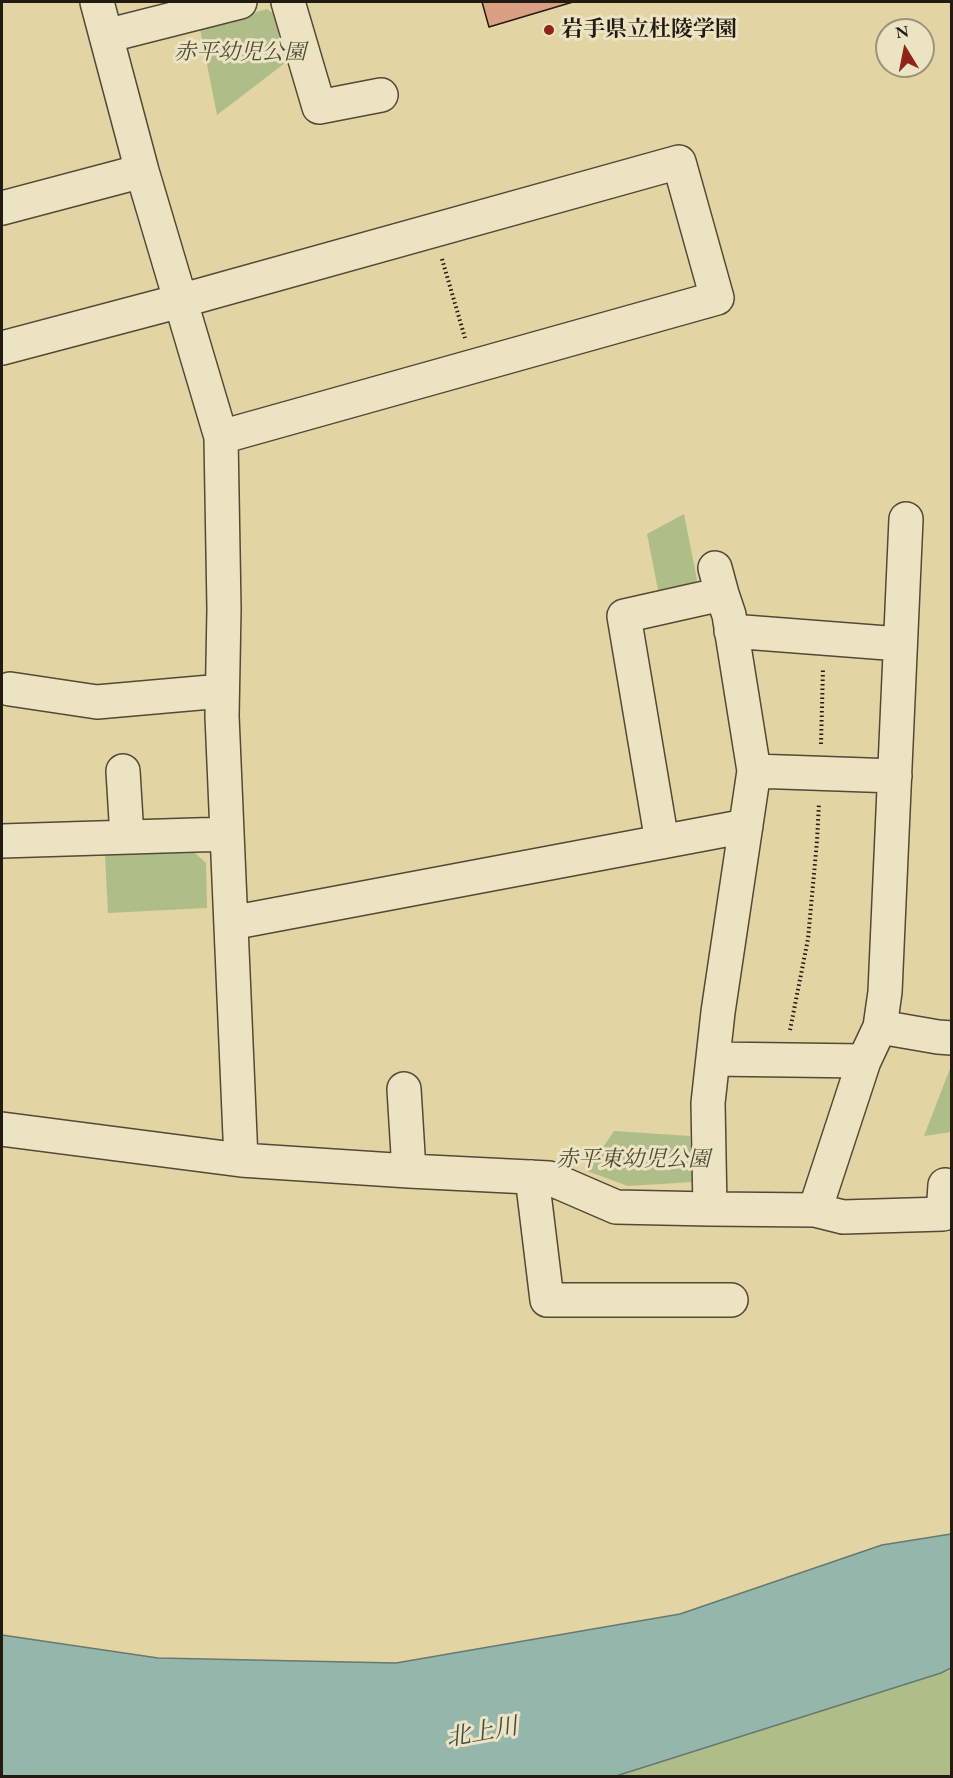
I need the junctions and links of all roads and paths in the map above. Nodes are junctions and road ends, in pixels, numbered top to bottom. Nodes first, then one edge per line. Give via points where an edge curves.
1 (97, 2) edge
2 (240, 2) edge
3 (288, 2) edge
4 (106, 36) junction
5 (381, 95) dead end
6 (142, 171) junction
7 (2, 208) edge
8 (434, 229) junction
9 (180, 301) junction
10 (2, 348) edge
11 (473, 366) junction
12 (221, 437) junction
13 (906, 519) dead end
14 (731, 631) junction
15 (900, 644) junction
16 (823, 663) dead end
17 (10, 689) dead end
18 (222, 691) junction
19 (123, 771) dead end
20 (754, 771) junction
21 (820, 774) junction
22 (895, 776) junction
23 (746, 826) junction
24 (227, 834) junction
25 (127, 837) junction
26 (2, 841) edge
27 (662, 842) junction
28 (231, 923) junction
29 (880, 1027) junction
30 (951, 1038) edge
31 (713, 1059) junction
32 (784, 1060) junction
33 (864, 1061) junction
34 (404, 1089) dead end
35 (2, 1129) edge
36 (241, 1161) junction
37 (409, 1171) junction
38 (532, 1177) junction
39 (945, 1185) dead end
40 (710, 1209) junction
41 (815, 1210) junction
42 (731, 1300) dead end

1 - 4 street
2 - 4 street
3 - 5 street via 319,107
4 - 6 street
6 - 7 street
6 - 9 street
8 - 9 street
8 - 11 path
8 - 11 street via 679,162 717,298
9 - 10 street
9 - 12 street
11 - 12 street
12 - 18 street
13 - 15 street
14 - 15 street
14 - 20 street
14 - 27 street via 719,581 624,616
15 - 22 street
16 - 21 path
17 - 18 street via 97,702
18 - 24 street
19 - 25 street
20 - 21 street
20 - 23 street
21 - 22 street
21 - 32 path via 808,939
22 - 29 street
23 - 27 street
23 - 31 street
24 - 25 street
24 - 28 street
25 - 26 street
27 - 28 street
28 - 36 street
29 - 30 street
29 - 33 street
31 - 32 street
31 - 40 street via 708,1103
32 - 33 street
33 - 41 street
34 - 37 street
35 - 36 street
36 - 37 street
37 - 38 street
38 - 40 street via 549,1178 616,1207
38 - 42 street via 547,1300
39 - 41 street via 944,1214 843,1217
40 - 41 street

